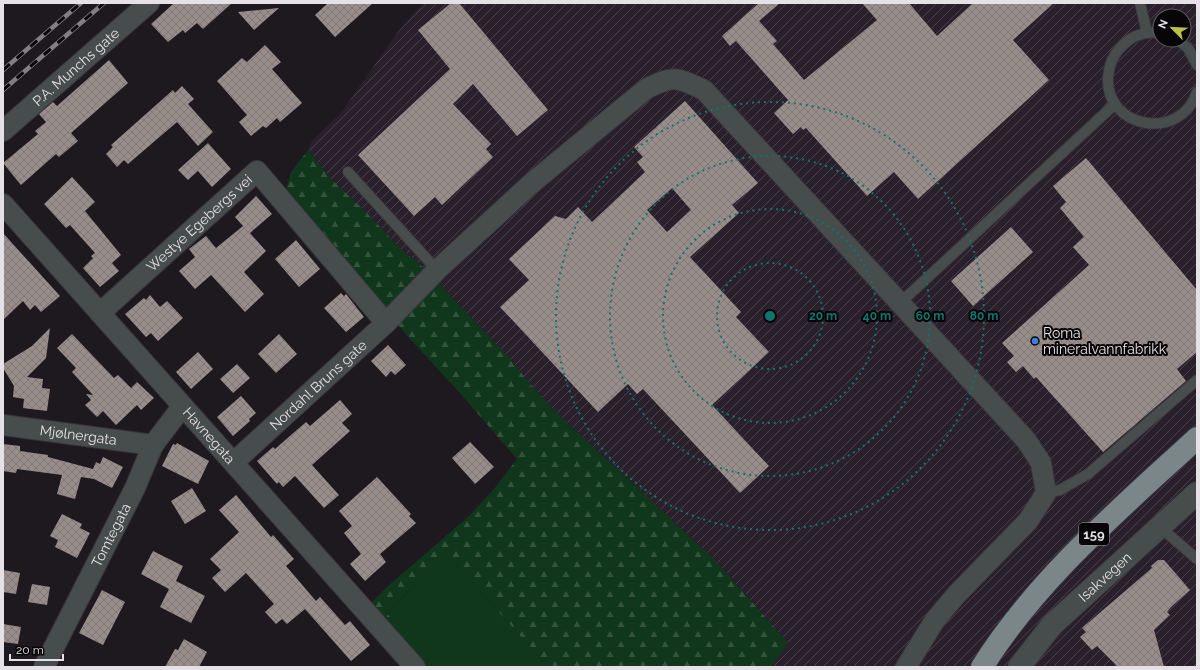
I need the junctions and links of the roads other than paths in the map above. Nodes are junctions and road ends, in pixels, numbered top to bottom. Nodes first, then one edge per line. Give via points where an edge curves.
1 (149, 3) edge
2 (1140, 3) edge
3 (1147, 33) junction
4 (1152, 33) edge
5 (1188, 48) edge
6 (1197, 65) edge
7 (1197, 92) edge
8 (1115, 104) junction
9 (3, 131) edge
10 (348, 172) dead end
11 (3, 204) edge
12 (437, 270) junction
13 (900, 303) junction
14 (100, 313) junction
15 (386, 323) junction
16 (1197, 380) edge
17 (182, 407) junction
18 (3, 425) edge
19 (1197, 438) edge
20 (153, 445) junction
21 (234, 462) junction
22 (1046, 493) junction
23 (1197, 493) edge
24 (1160, 527) junction
25 (1197, 559) edge
26 (44, 667) edge
27 (415, 667) edge
28 (906, 667) edge
29 (982, 667) edge
30 (1019, 667) edge

1 - 9 street, P.A. Munchs gate
2 - 3 lane
3 - 4 lane
3 - 8 lane via 1126,42 1112,60 1108,82
5 - 6 lane
7 - 8 lane via 1191,105 1184,112 1166,123 1143,123 1132,119
8 - 13 lane
10 - 12 lane
11 - 14 street, Havnegata
12 - 13 street, Nordahl Bruns gate via 533,182 646,89 664,81 680,79 704,90
12 - 15 street, Nordahl Bruns gate
13 - 22 street, Nordahl Bruns gate via 1026,440 1041,463
14 - 15 street, Westye Egebergs vei via 257,171
14 - 17 street, Havnegata
15 - 21 street, Nordahl Bruns gate
16 - 22 lane via 1088,474 1060,490
17 - 20 street, Tomtegata
17 - 21 street, Havnegata
18 - 20 street, Mjølnergata
19 - 29 highway, 159 via 1107,521 1025,606
20 - 26 street, Tomtegata via 135,488
21 - 27 street, Havnegata
22 - 28 street via 1028,521 935,620
23 - 24 street, Isakvegen
24 - 25 lane
24 - 30 street, Isakvegen via 1052,625

